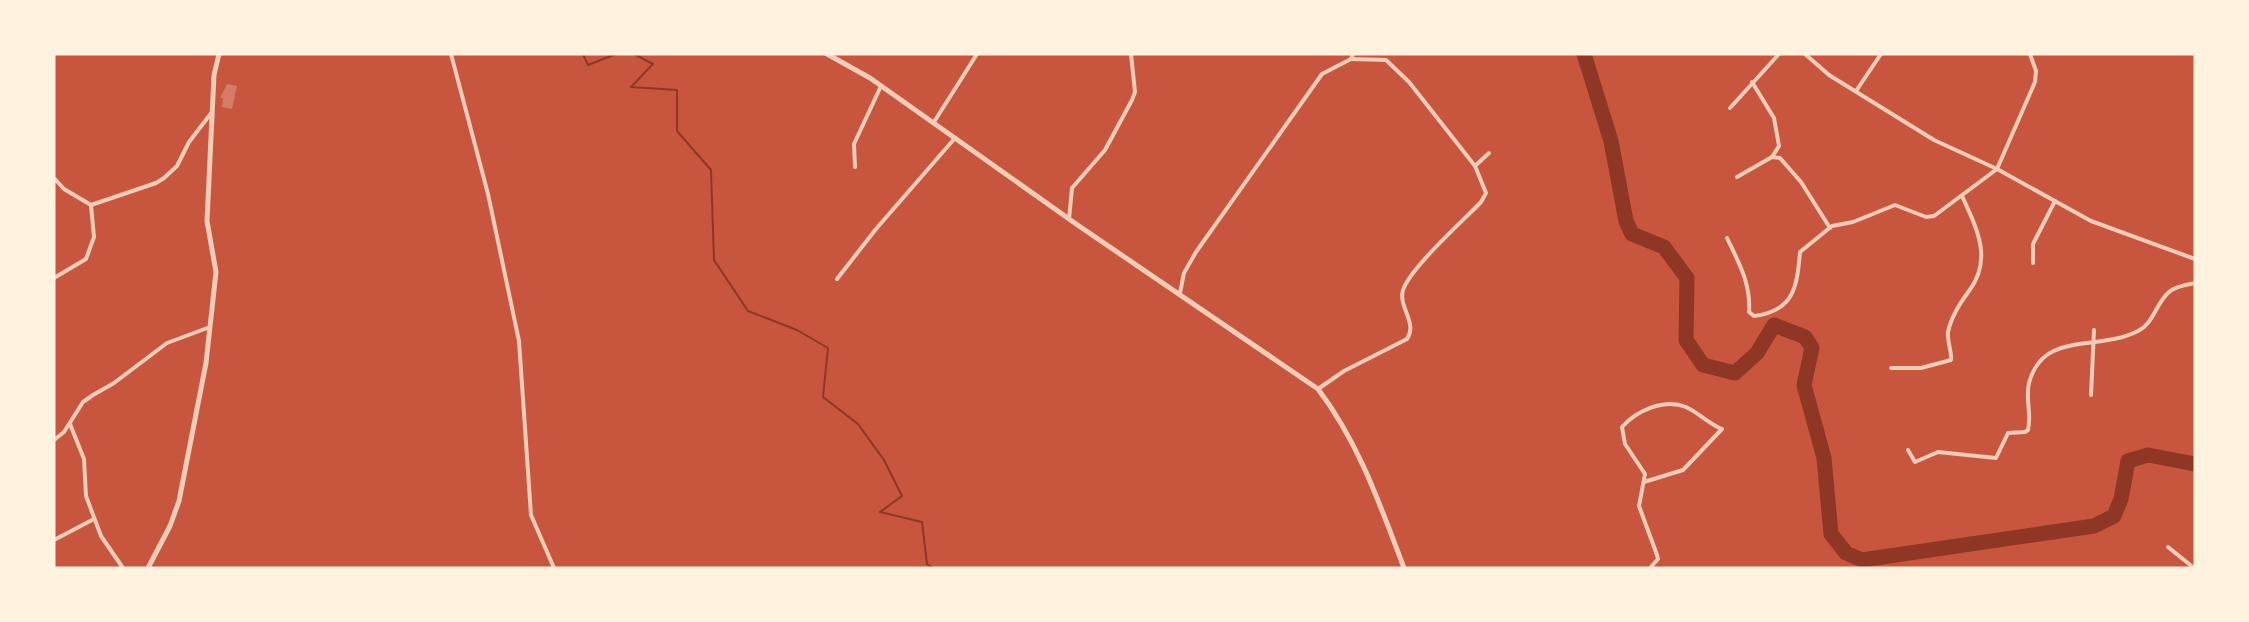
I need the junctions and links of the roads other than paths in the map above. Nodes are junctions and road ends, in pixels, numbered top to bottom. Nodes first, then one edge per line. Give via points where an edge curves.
1 (219, 54) edge
2 (451, 54) edge
3 (827, 54) edge
4 (977, 54) edge
5 (1131, 54) edge
6 (1779, 54) edge
7 (1805, 54) edge
8 (1881, 54) edge
9 (2030, 54) edge
10 (1352, 56) edge
11 (1752, 82) junction
12 (881, 86) junction
13 (1856, 91) junction
14 (1730, 108) dead end
15 (212, 111) junction
16 (934, 122) junction
17 (955, 138) junction
18 (1489, 153) dead end
19 (1772, 157) junction
20 (1475, 166) junction
21 (855, 167) dead end
22 (1997, 169) junction
23 (1737, 177) dead end
24 (54, 178) edge
25 (1962, 196) junction
26 (2055, 201) junction
27 (92, 205) junction
28 (1069, 219) junction
29 (1830, 228) junction
30 (1726, 238) dead end
31 (2195, 259) edge
32 (2033, 262) dead end
33 (54, 278) edge
34 (837, 279) dead end
35 (2195, 283) edge
36 (1180, 294) junction
37 (210, 327) junction
38 (2094, 330) dead end
39 (2095, 344) junction
40 (1891, 368) dead end
41 (1318, 389) junction
42 (2091, 395) dead end
43 (70, 424) junction
44 (54, 440) edge
45 (1908, 450) dead end
46 (1644, 482) junction
47 (94, 519) junction
48 (54, 540) edge
49 (2168, 547) dead end
50 (123, 568) edge
51 (148, 568) edge
52 (554, 568) edge
53 (1404, 568) edge
54 (1650, 568) edge
55 (2194, 568) edge

1 - 15 street
2 - 52 street via 488,194 519,341 531,515
3 - 12 street
4 - 16 street
5 - 28 street via 1135,92 1132,100 1105,150 1076,181 1070,196
6 - 11 street
7 - 13 street
8 - 13 street
9 - 22 street via 2035,82
10 - 20 street via 1386,60 1409,82
10 - 36 street via 1322,75 1196,252 1184,273
11 - 14 street
11 - 19 street via 1774,117 1779,146
12 - 16 street
12 - 21 street via 854,144
13 - 22 street via 1934,140
15 - 27 street via 177,166 164,178
15 - 37 street via 207,221 216,272
16 - 17 street
17 - 28 street
17 - 34 street
18 - 20 street
19 - 23 street
19 - 29 street via 1787,163
20 - 41 street via 1485,198 1409,278 1403,290 1410,334 1407,339
22 - 25 street
22 - 26 street
24 - 27 street via 64,189
25 - 29 street via 1930,217 1895,205
25 - 40 street via 1974,221 1983,265 1950,328 1951,360 1921,368
26 - 31 street via 2091,221
26 - 32 street via 2033,244
27 - 33 street via 94,237 86,259
28 - 36 street
29 - 30 street via 1800,252 1799,278 1786,303 1776,311 1754,316 1749,312 1745,273
35 - 39 street via 2168,292 2139,331
36 - 41 street
37 - 43 street via 167,343 82,402
37 - 51 street via 185,480 170,526
38 - 39 street
39 - 42 street
39 - 45 street via 2055,348 2038,361 2028,390 2029,428 2008,433 1996,458 1938,452 1915,462
41 - 53 street via 1344,425 1365,467
43 - 44 street
43 - 47 street via 84,459 84,487
46 - 46 street via 1644,468 1622,437 1622,427 1632,416 1662,405 1684,406 1722,429 1683,470
46 - 54 street via 1639,506 1658,560
47 - 48 street
47 - 50 street
49 - 55 street

